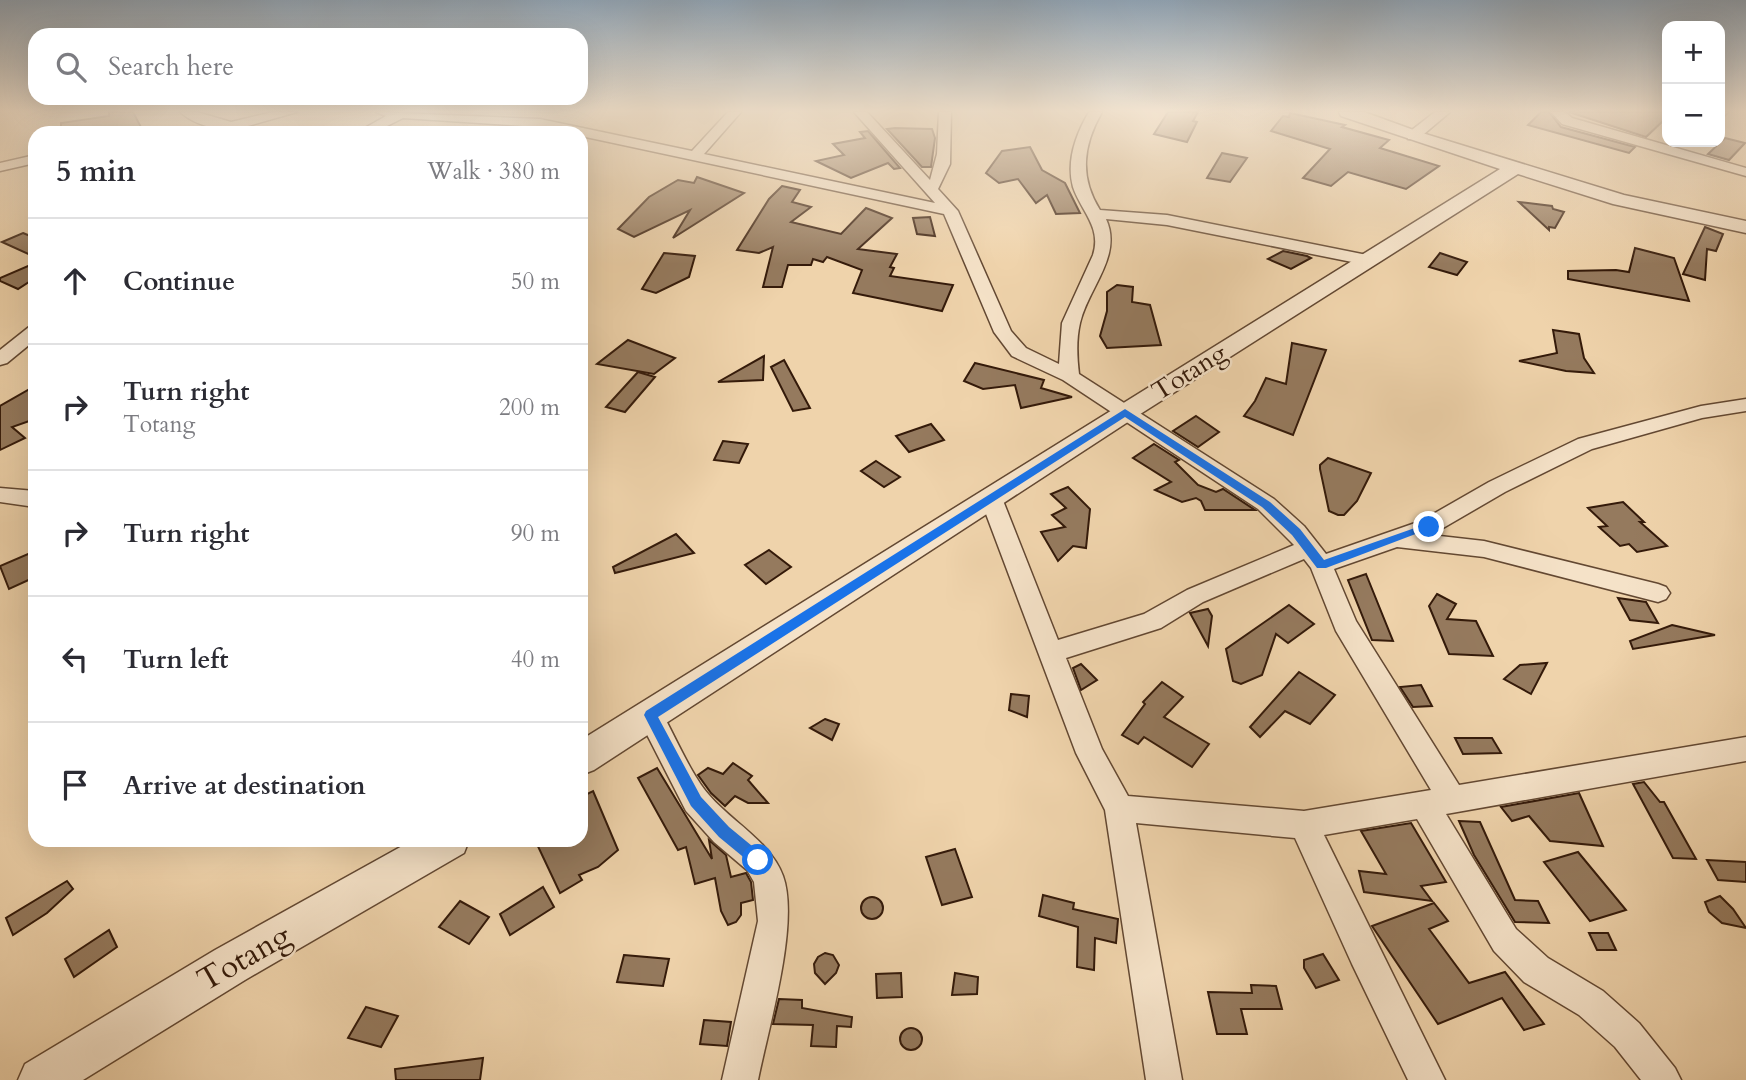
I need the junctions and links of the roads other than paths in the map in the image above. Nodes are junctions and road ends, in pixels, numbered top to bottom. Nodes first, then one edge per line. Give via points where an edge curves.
1 (20, 162) edge
2 (730, 162) edge
3 (906, 162) edge
4 (943, 162) edge
5 (1079, 162) edge
6 (1497, 162) edge
7 (1713, 162) edge
8 (0, 167) edge
9 (1515, 168) junction
10 (1746, 172) edge
11 (930, 189) junction
12 (950, 211) junction
13 (1098, 215) junction
14 (1746, 227) edge
15 (1367, 260) junction
16 (28, 337) edge
17 (0, 359) edge
18 (1070, 376) junction
19 (1746, 405) edge
20 (1125, 412) junction
21 (0, 495) edge
22 (28, 498) edge
23 (991, 498) junction
24 (1396, 539) junction
25 (1315, 557) junction
26 (1658, 593) dead end
27 (1051, 652) junction
28 (650, 715) junction
29 (1746, 749) edge
30 (588, 755) edge
31 (1438, 802) junction
32 (1119, 808) junction
33 (1304, 825) junction
34 (438, 847) edge
35 (41, 1080) edge
36 (740, 1080) edge
37 (1164, 1080) edge
38 (1427, 1080) edge
39 (1663, 1080) edge

1 - 8 street
2 - 12 street
3 - 11 street
4 - 11 street via 939,181
5 - 13 street via 1085,198
6 - 9 street
7 - 10 street
9 - 14 street via 1620,200
9 - 15 street, Totang
11 - 12 street
12 - 18 street via 1003,332 1019,352
13 - 15 street via 1167,220
13 - 18 street via 1104,245 1071,314 1066,352
15 - 20 street, Totang
16 - 17 street
18 - 20 street
19 - 24 street via 1701,412 1585,444 1497,486 1429,527
20 - 23 street, Totang
20 - 25 street via 1266,504
21 - 22 street
23 - 27 street
23 - 28 street, Totang
24 - 25 street
24 - 26 street via 1483,549
25 - 27 street via 1195,596 1152,621
25 - 31 street
27 - 32 street via 1090,753
28 - 30 street, Totang
28 - 36 street via 696,802 758,860 769,878 774,921
29 - 31 street
31 - 33 street
31 - 39 street via 1504,940 1536,970 1591,1003 1627,1035
32 - 33 street
32 - 37 street
33 - 38 street
34 - 35 street, Totang

